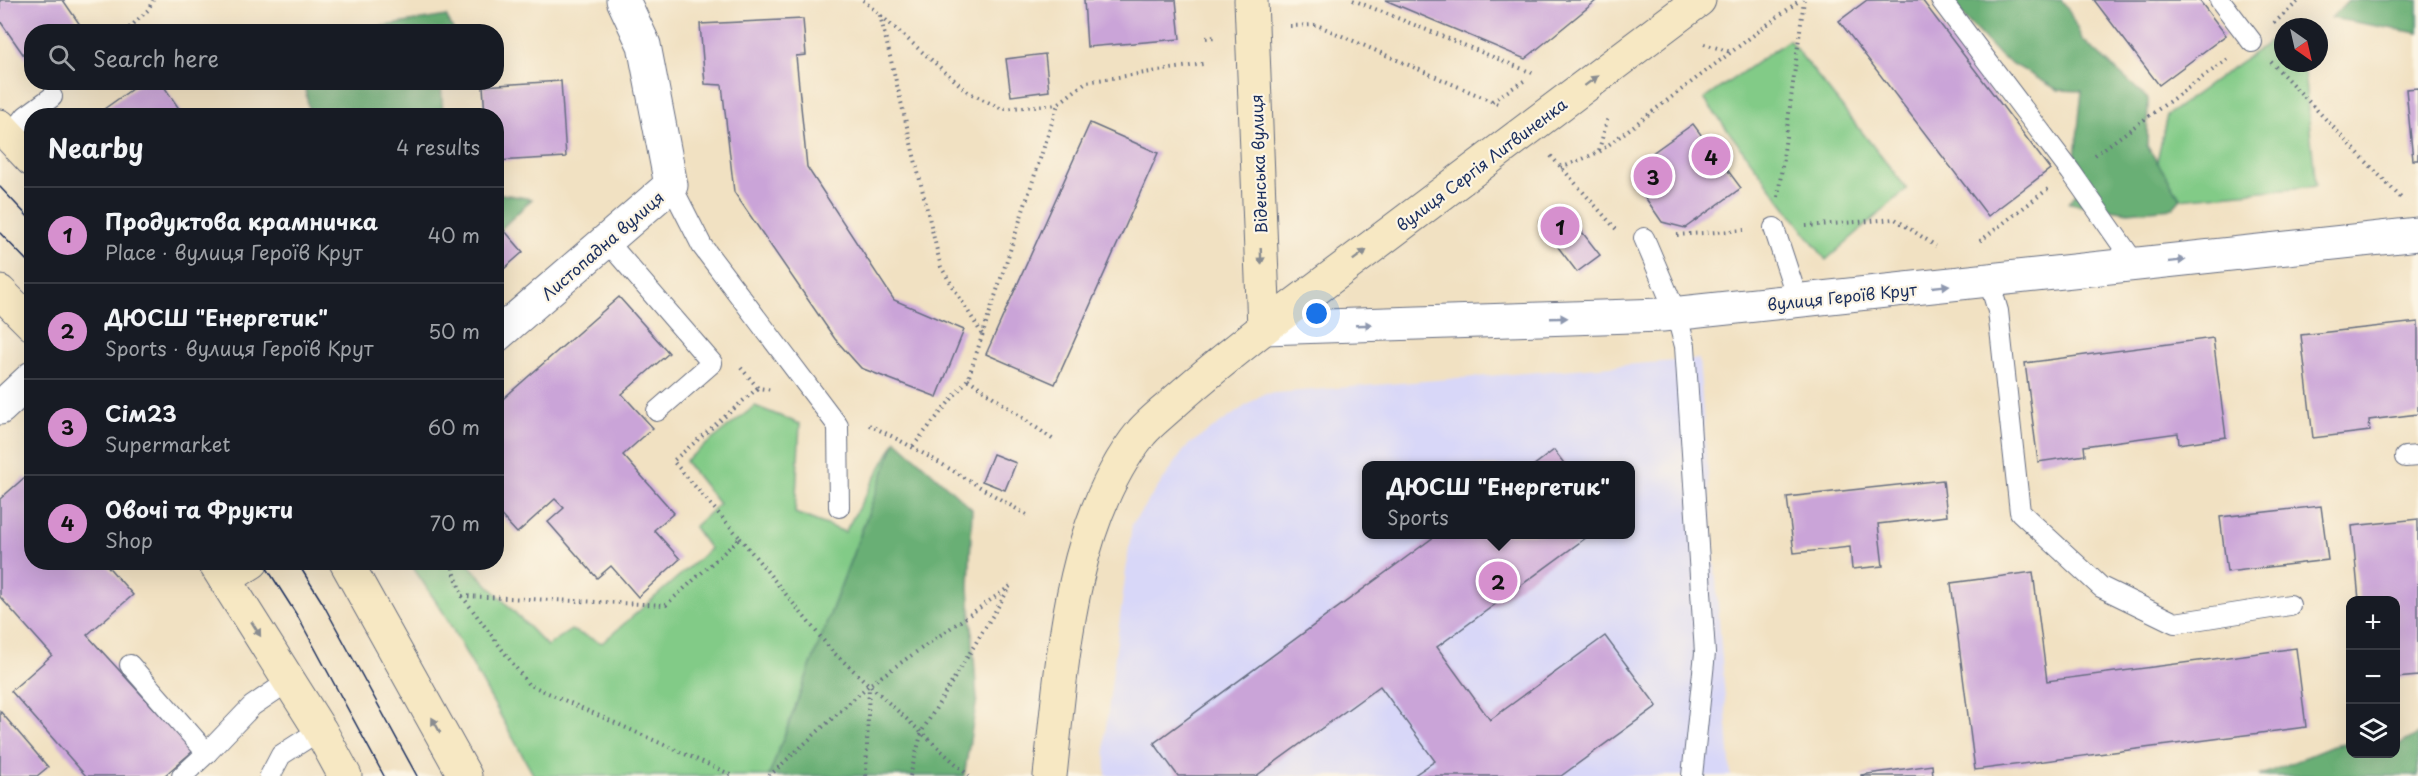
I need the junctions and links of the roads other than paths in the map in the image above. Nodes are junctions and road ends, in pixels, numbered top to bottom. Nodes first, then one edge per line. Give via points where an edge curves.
1 (623, 0) edge
2 (1251, 0) edge
3 (1699, 0) edge
4 (1941, 0) edge
5 (2220, 0) edge
6 (2252, 42) road end
7 (52, 97) dead end
8 (37, 108) edge
9 (24, 120) edge
10 (14, 141) edge
11 (671, 185) junction
12 (1774, 228) road end
13 (2418, 234) edge
14 (1644, 238) road end
15 (606, 240) junction
16 (2136, 266) junction
17 (1989, 281) junction
18 (0, 292) edge
19 (1798, 301) junction
20 (1676, 313) junction
21 (24, 316) edge
22 (1264, 328) junction
23 (504, 329) edge
24 (24, 386) edge
25 (0, 408) edge
26 (657, 411) dead end
27 (839, 507) dead end
28 (231, 570) edge
29 (350, 570) edge
30 (2290, 605) dead end
31 (130, 665) dead end
32 (289, 681) junction
33 (320, 730) junction
34 (207, 753) junction
35 (182, 776) edge
36 (270, 776) edge
37 (345, 776) edge
38 (465, 776) edge
39 (1050, 776) edge
40 (1692, 776) edge

1 - 11 street, Листопадна вулиця via 644,45
2 -> 22 street, Віденська вулиця
22 -> 3 street, вулиця Сергія Литвиненка
4 - 16 lane via 2071,171
5 - 6 lane
7 - 8 lane
9 - 10 lane
11 - 15 street, Листопадна вулиця
11 - 27 lane via 702,246 837,426
12 - 19 lane
16 -> 13 street, вулиця Героїв Крут
14 - 20 lane
15 - 23 street, Листопадна вулиця
15 - 26 lane via 711,363
16 - 17 street, вулиця Героїв Крут
19 -> 17 street, вулиця Героїв Крут
17 - 30 lane via 1998,311 2020,512 2101,587 2175,622
18 - 21 street
19 - 20 street, вулиця Героїв Крут
22 -> 20 street, вулиця Героїв Крут
20 - 40 lane via 1685,346 1705,653
22 - 39 street, вулиця Сергія Литвиненка via 1196,381 1142,432 1108,483 1084,549 1063,654
24 - 25 street
28 -> 32 street
38 -> 29 street
31 - 34 lane
32 - 33 street
32 - 34 lane via 252,706
33 - 36 lane via 281,755
33 - 37 street
34 - 35 lane

